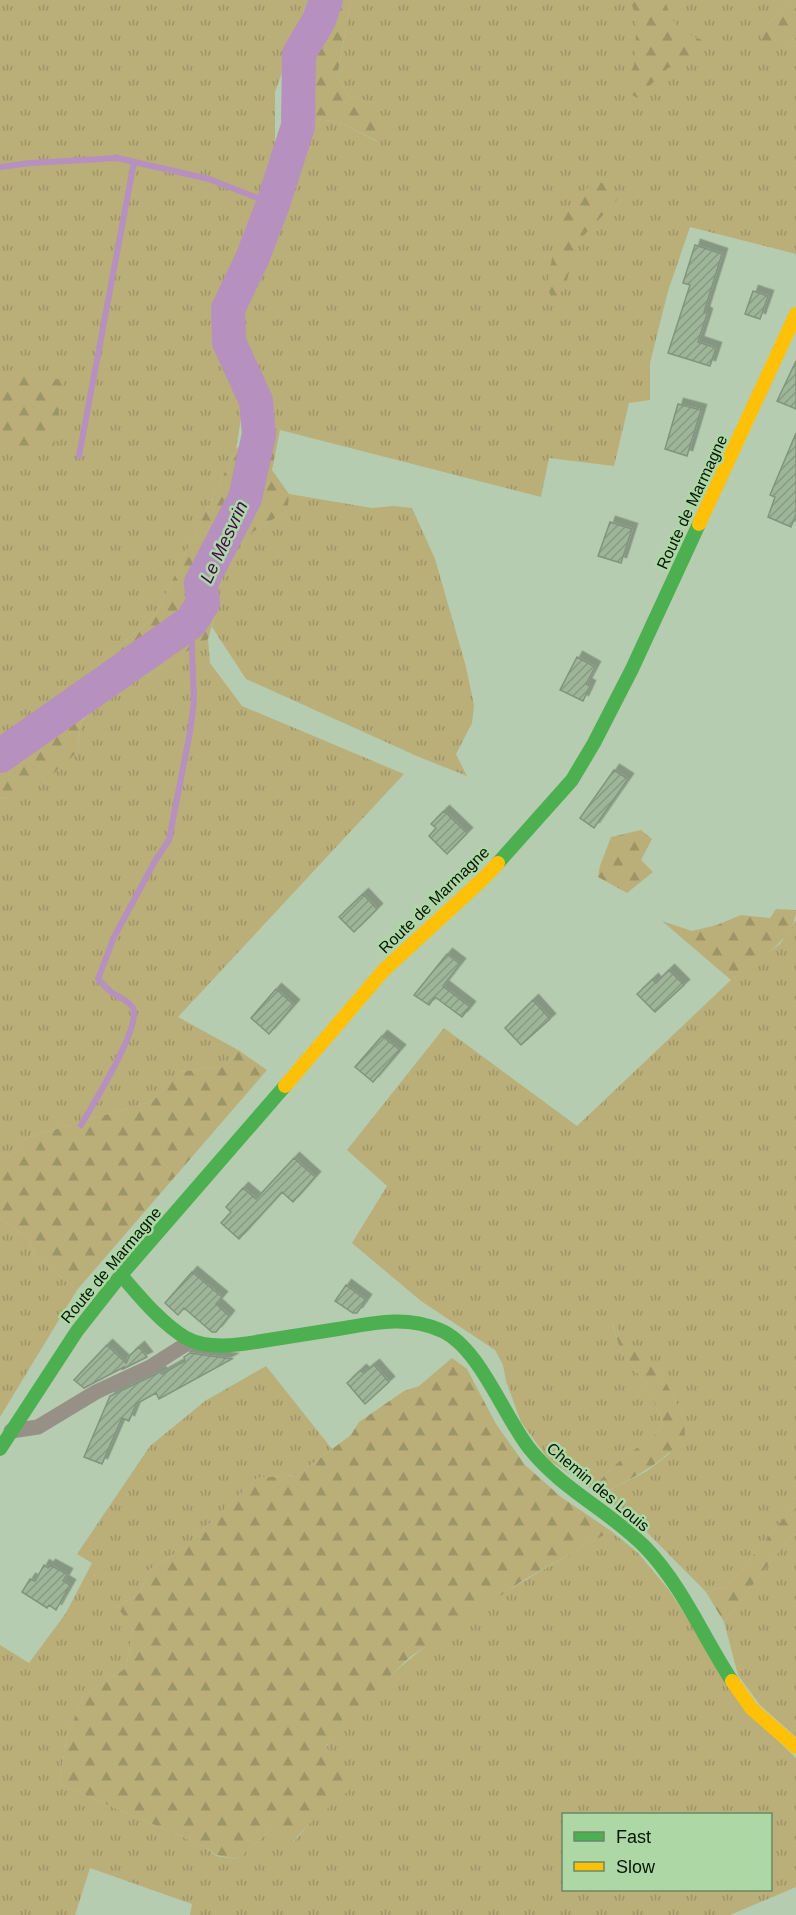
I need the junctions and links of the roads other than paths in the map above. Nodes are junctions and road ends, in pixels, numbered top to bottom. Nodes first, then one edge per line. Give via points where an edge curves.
1 (796, 314) edge
2 (121, 1275) junction
3 (190, 1341) junction
4 (11, 1431) junction
5 (0, 1449) edge
6 (796, 1747) edge

1 - 2 main road, Route de Marmagne via 632,669 572,780 485,877 384,970
2 - 3 main road
2 - 4 main road, Route de Marmagne via 77,1331
3 - 4 street via 38,1427
3 - 6 main road, Chemin des Louis via 240,1345 410,1319 451,1335 471,1353 511,1423 548,1471 617,1521 658,1562 696,1616 742,1696
4 - 5 main road, Route de Marmagne

